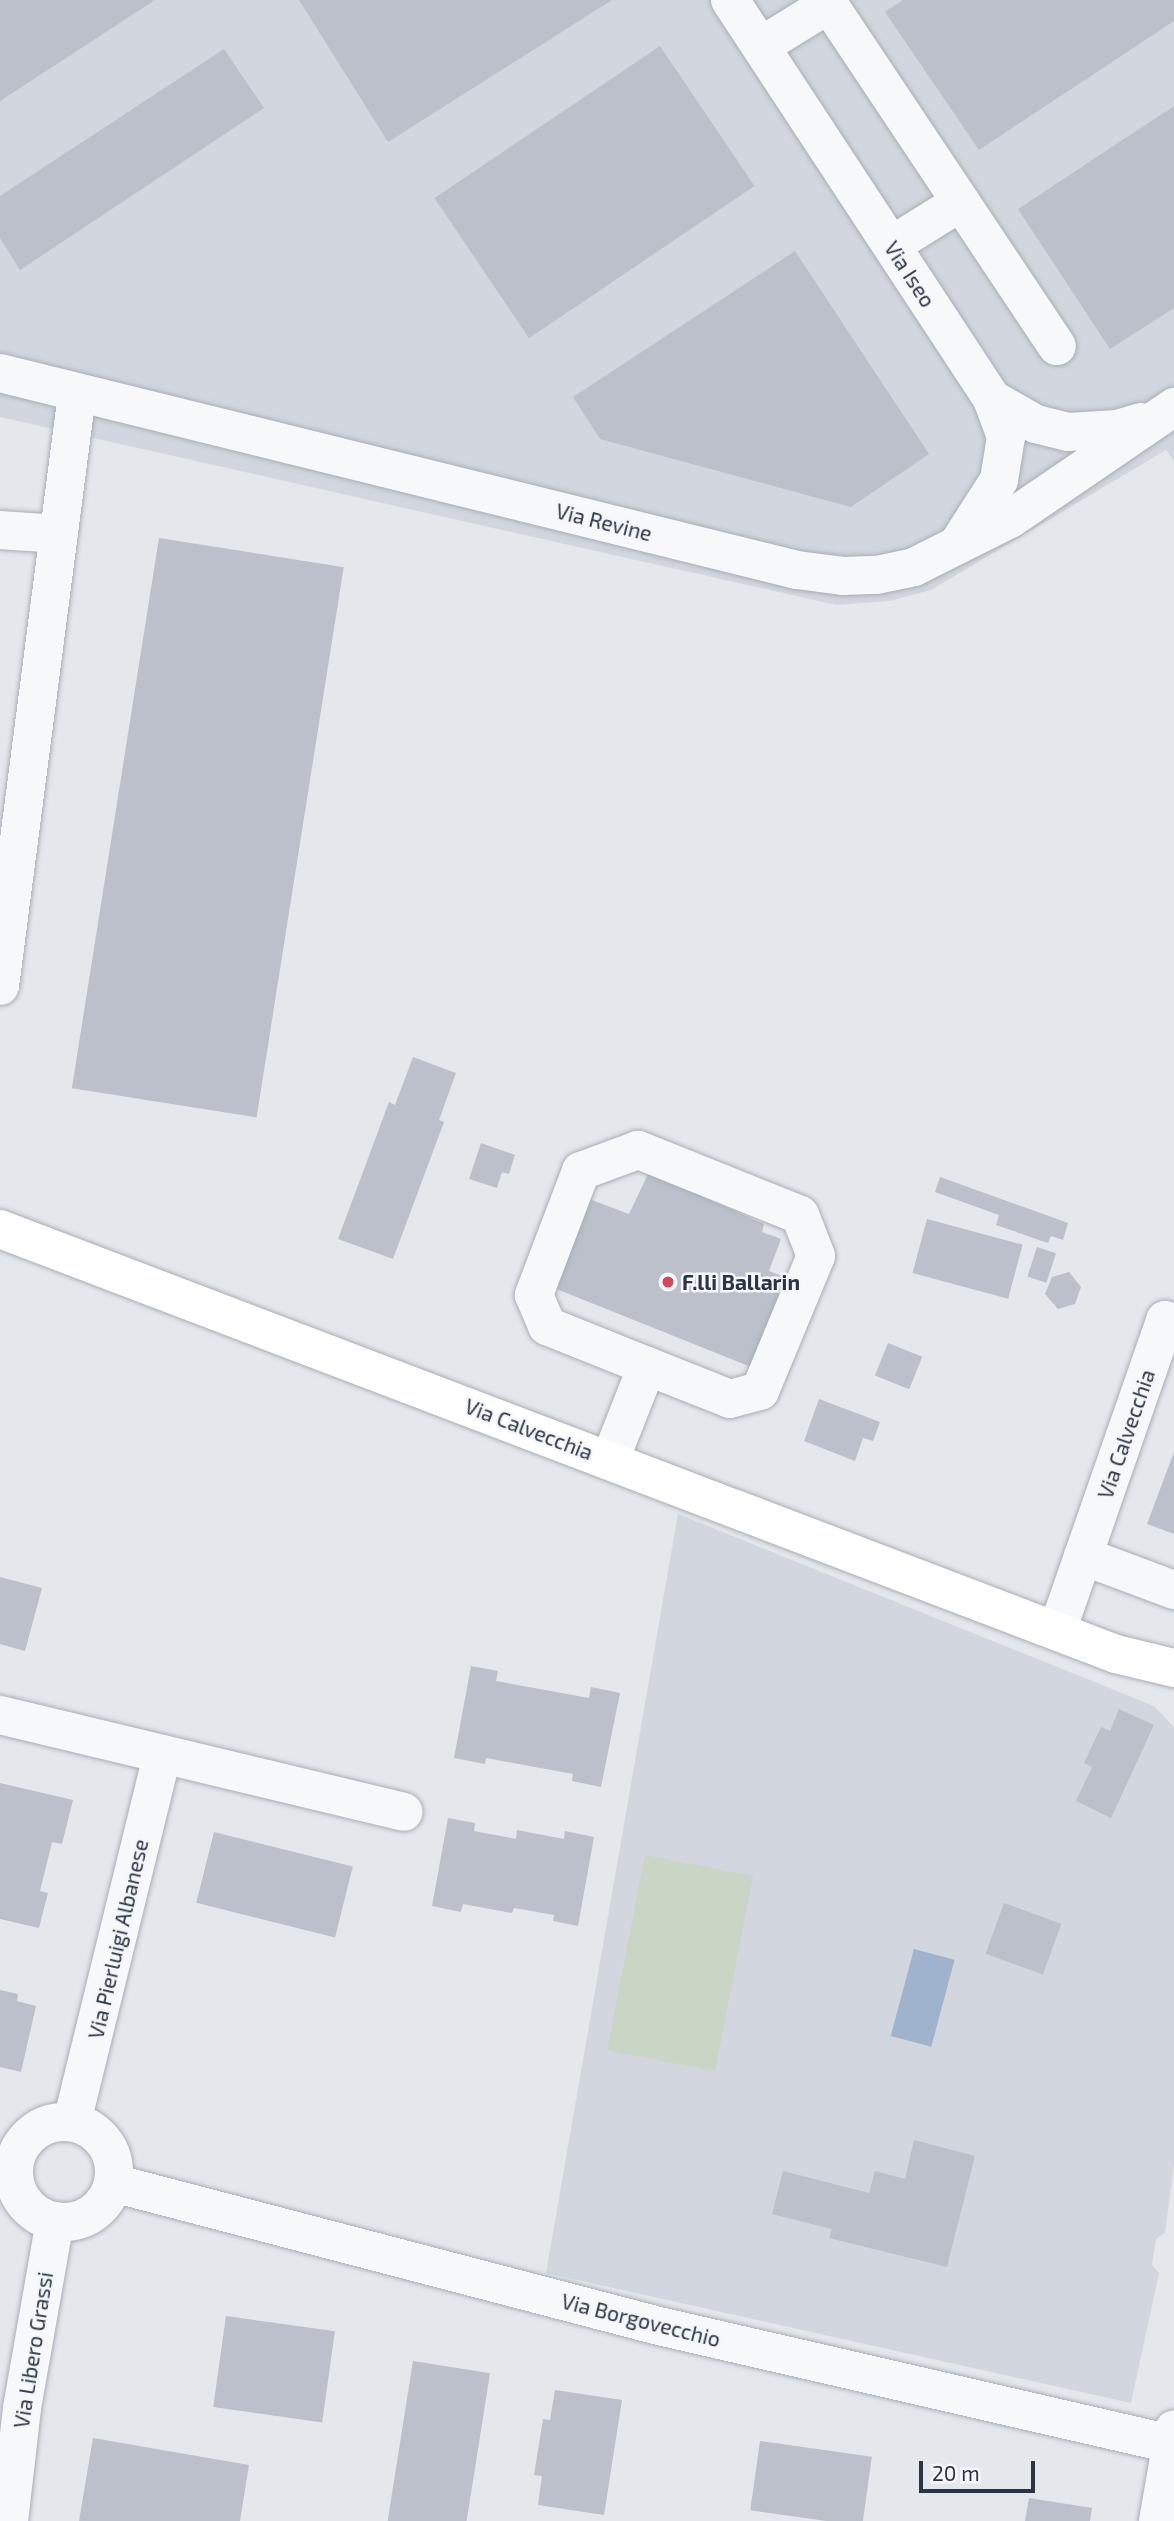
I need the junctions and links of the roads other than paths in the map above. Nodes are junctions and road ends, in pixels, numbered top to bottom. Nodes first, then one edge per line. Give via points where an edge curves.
1 (730, 0) edge
2 (827, 2) edge
3 (761, 46) junction
4 (961, 202) junction
5 (892, 245) junction
6 (1057, 346) dead end
7 (0, 373) edge
8 (77, 394) junction
9 (992, 399) junction
10 (1167, 412) edge
11 (0, 530) edge
12 (59, 534) junction
13 (958, 544) junction
14 (0, 986) edge
15 (0, 1229) edge
16 (1174, 1323) edge
17 (647, 1366) junction
18 (610, 1460) junction
19 (1083, 1556) junction
20 (1174, 1590) edge
21 (1057, 1631) junction
22 (1116, 1654) junction
23 (1174, 1668) edge
24 (1174, 1697) edge
25 (0, 1715) edge
26 (162, 1755) junction
27 (404, 1812) dead end
28 (72, 2122) junction
29 (8, 2160) edge
30 (113, 2183) junction
31 (55, 2221) junction
32 (1173, 2436) edge
33 (9, 2521) edge
34 (1158, 2521) edge

1 - 3 street, Via Iseo
2 - 3 street
2 - 4 street
3 - 5 street, Via Iseo
4 - 5 street
4 - 6 street
5 - 9 street, Via Iseo
7 - 8 street, Via Revine
8 - 12 street
8 - 13 street, Via Revine via 797,570 877,575 914,566
9 - 10 street, Via Iseo via 1036,424 1068,432 1117,429
9 - 13 street via 1006,437 999,480
10 - 13 street, Via Revine via 1010,519
11 - 12 street
12 - 14 street
15 - 18 main road, Via Calvecchia
16 - 19 street, Via Calvecchia via 1166,1320
17 - 17 street via 730,1399 760,1391 816,1256 800,1215 638,1150 581,1171 534,1296 547,1326
17 - 18 street
18 - 21 main road, Via Calvecchia
19 - 20 street
19 - 21 street, Via Calvecchia
21 - 22 main road, Via Calvecchia
22 - 23 main road, Via Calvecchia
22 - 24 main road, Via Calvecchia
25 - 26 street
26 - 27 street
26 - 28 street, Via Pierluigi Albanese
28 - 29 street via 42,2127
28 - 30 street via 87,2127 110,2150
29 - 31 street via 28,2206
30 - 31 street via 98,2209 70,2221
30 - 32 street, Via Borgovecchio via 659,2326
31 - 33 street, Via Libero Grassi via 22,2408
32 - 34 street

